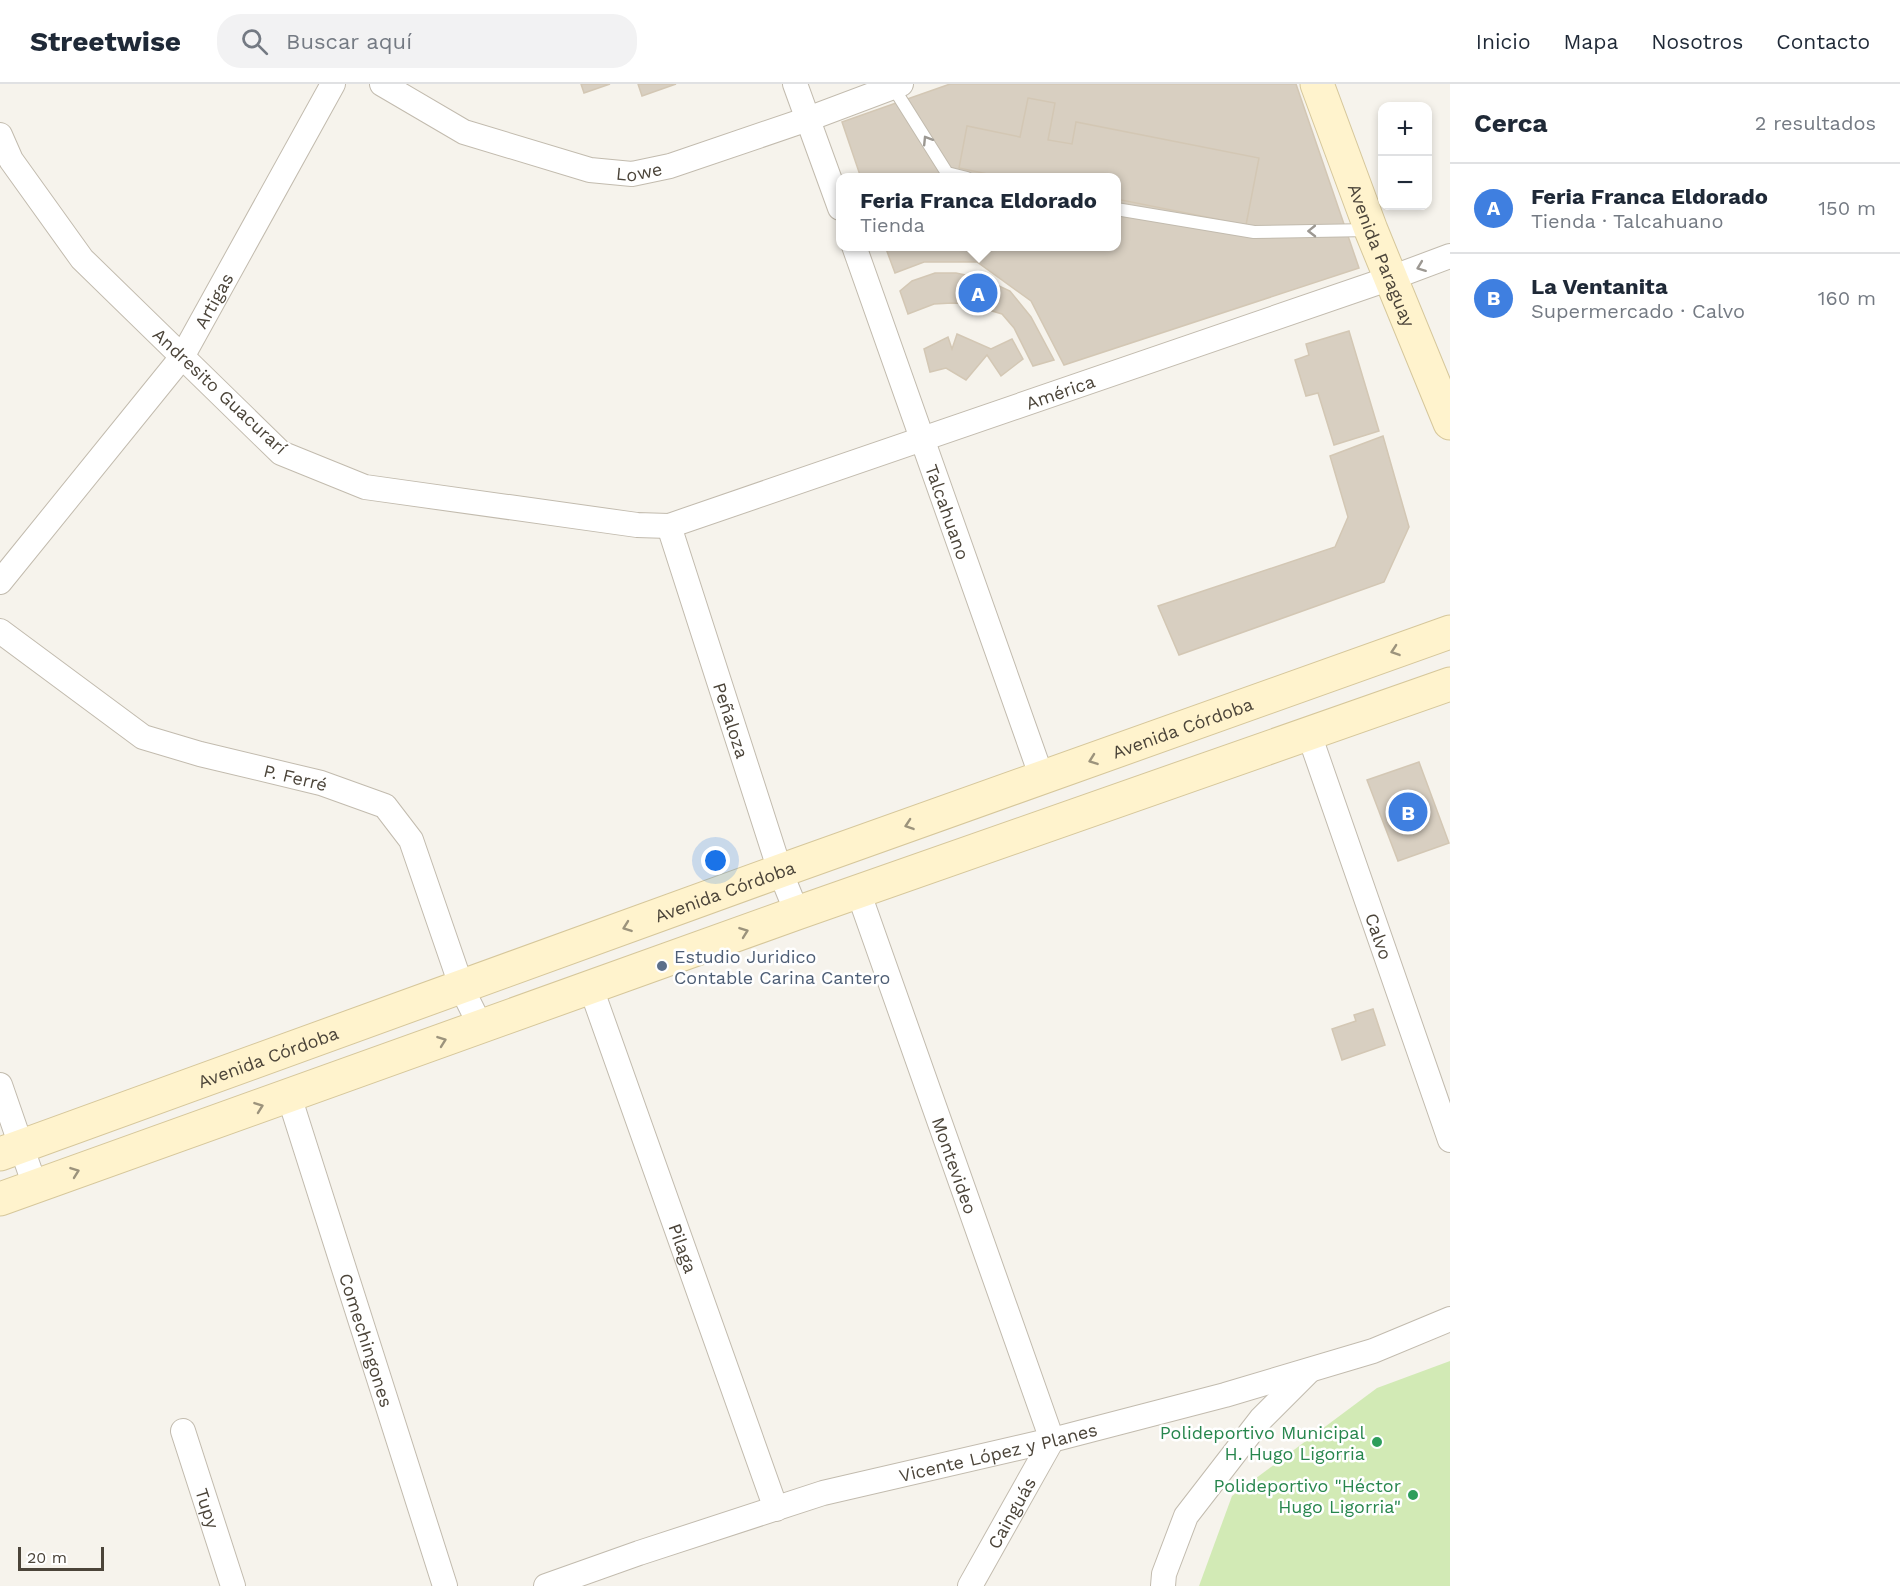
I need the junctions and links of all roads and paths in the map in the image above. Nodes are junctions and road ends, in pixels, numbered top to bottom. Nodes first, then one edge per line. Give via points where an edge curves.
1 (333, 84) edge
2 (382, 84) edge
3 (795, 84) edge
4 (1317, 84) edge
5 (897, 86) edge
6 (808, 119) junction
7 (0, 135) edge
8 (947, 173) edge
9 (836, 197) edge
10 (1121, 210) edge
11 (1371, 230) junction
12 (856, 251) edge
13 (1450, 256) edge
14 (1391, 278) junction
15 (182, 357) junction
16 (1450, 423) edge
17 (922, 439) junction
18 (669, 526) junction
19 (0, 582) edge
20 (0, 631) edge
21 (1450, 632) edge
22 (1450, 684) edge
23 (1309, 734) junction
24 (1042, 778) junction
25 (780, 871) junction
26 (858, 891) junction
27 (797, 913) junction
28 (461, 987) junction
29 (591, 988) junction
30 (482, 1027) junction
31 (0, 1085) edge
32 (289, 1096) junction
33 (1450, 1140) edge
34 (11, 1150) edge
35 (35, 1186) junction
36 (0, 1199) edge
37 (1450, 1319) edge
38 (1310, 1370) junction
39 (183, 1431) dead end
40 (1052, 1440) junction
41 (776, 1509) junction
42 (233, 1586) edge
43 (445, 1586) edge
44 (546, 1586) edge
45 (970, 1586) edge
46 (1163, 1586) edge

1 - 15 street, Artigas
2 - 6 street, Lowe via 464,132 590,170 632,174 670,166
3 - 6 street
4 - 11 main road, Avenida Paraguay
5 - 6 street, Lowe
8 -> 5 lane
6 - 9 street
7 - 15 street, Andresito Guacurarí via 11,160 82,258
11 -> 10 lane via 1254,232
11 - 14 main road, Avenida Paraguay
12 - 17 street, Talcahuano
13 -> 14 street, América
14 - 16 main road, Avenida Paraguay
14 - 17 street, América
15 - 18 street, Andresito Guacurarí via 281,453 365,487 637,525
15 - 19 street, Artigas
17 - 18 street, América
17 - 24 street, Talcahuano
18 - 25 street, Peñaloza
20 - 28 street, P. Ferré via 143,737 321,783 385,806 411,840
21 -> 24 main road, Avenida Córdoba
22 - 23 main road
23 - 26 main road
23 - 33 street, Calvo
24 -> 25 main road, Avenida Córdoba
25 - 27 street, Peñaloza
25 -> 28 main road, Avenida Córdoba
26 - 27 main road
26 - 40 street, Montevideo
29 -> 27 main road
28 - 30 street, P. Ferré
28 - 34 main road, Avenida Córdoba
29 - 30 main road
29 - 41 street, Pilaga
32 -> 30 main road
31 - 34 street
35 -> 32 main road
32 - 43 street, Comechingones
34 - 35 street
35 - 36 main road
37 - 38 street, Vicente López y Planes via 1373,1351
38 - 40 street, Vicente López y Planes
38 - 46 street via 1261,1419 1185,1516
39 - 42 street, Tupy
40 - 41 street, Vicente López y Planes via 823,1493
40 - 45 street, Cainguás
41 - 44 street, Vicente López y Planes

